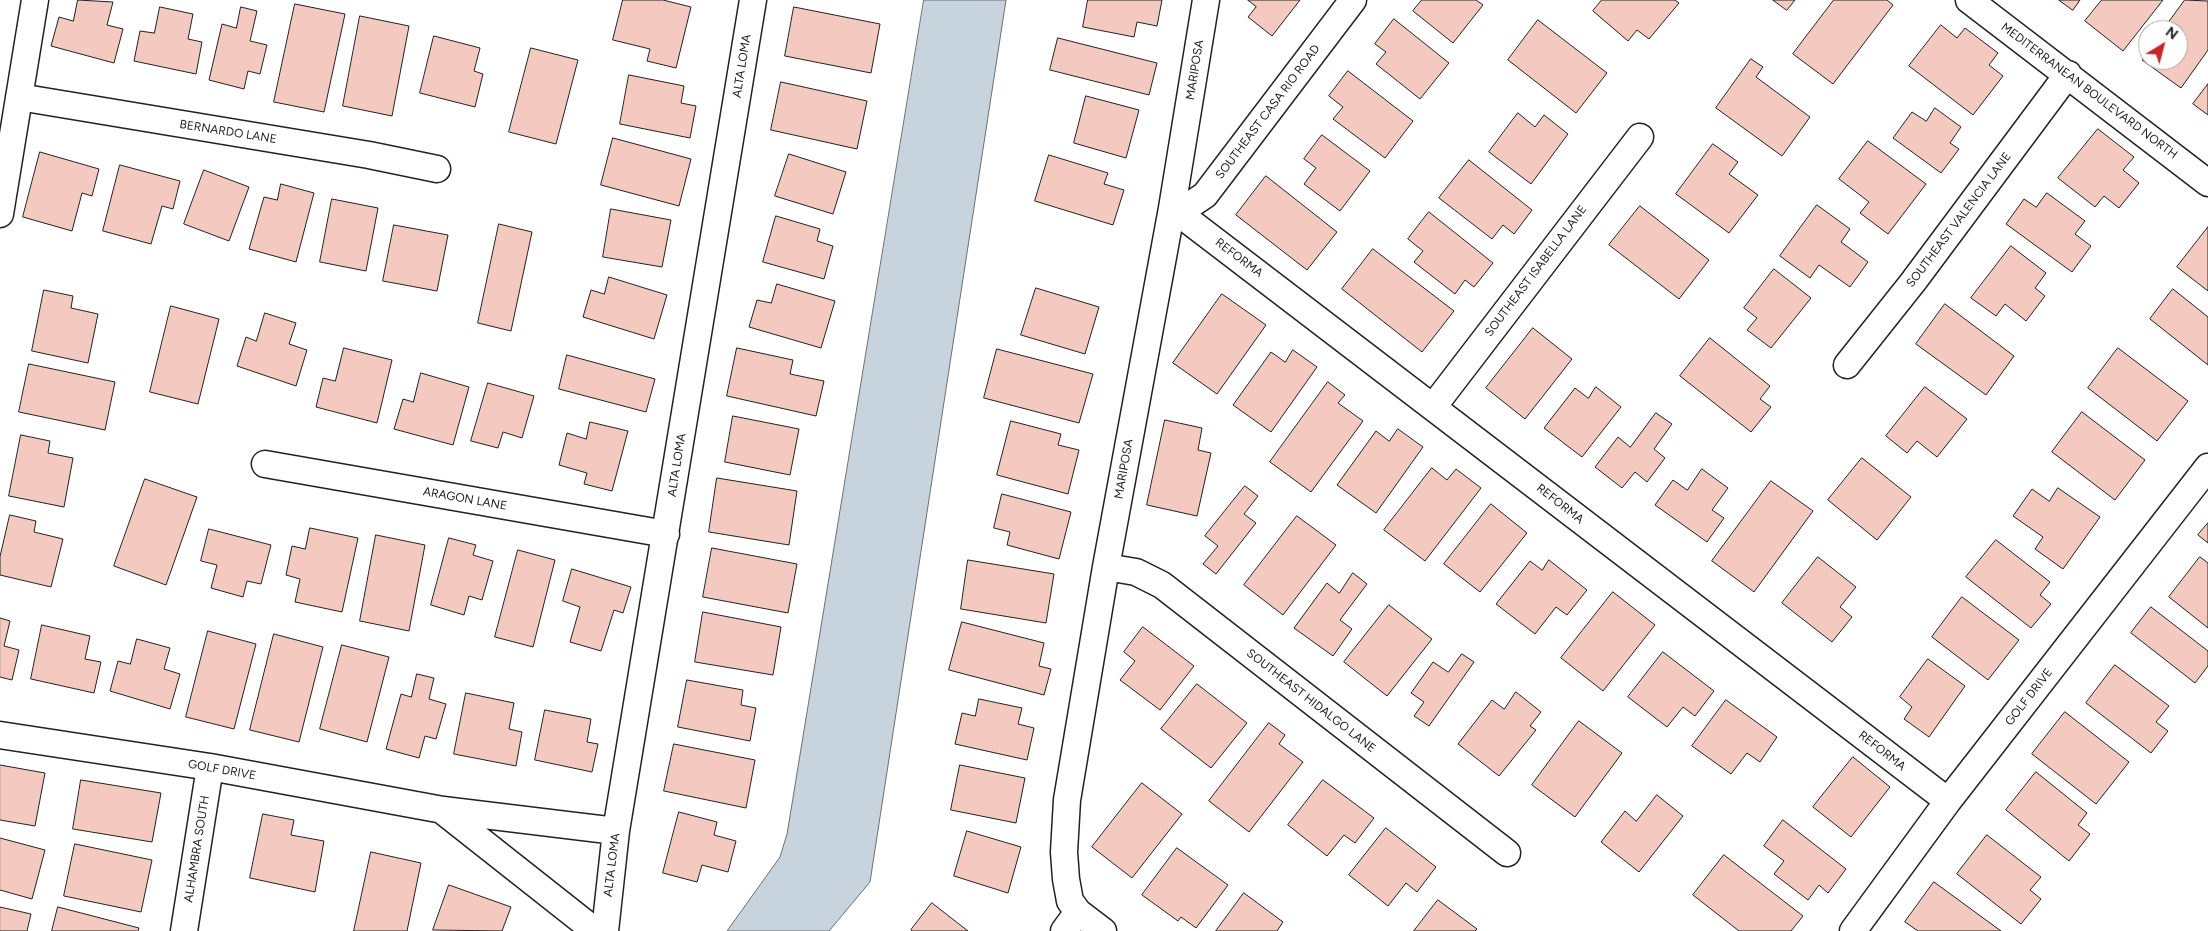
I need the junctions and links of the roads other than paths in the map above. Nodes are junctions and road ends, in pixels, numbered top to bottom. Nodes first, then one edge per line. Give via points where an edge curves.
1 (35, 0) edge
2 (752, 0) edge
3 (1206, 0) edge
4 (1353, 0) edge
5 (1969, 0) edge
6 (2068, 74) junction
7 (18, 98) junction
8 (1640, 137) dead end
9 (437, 169) dead end
10 (2208, 183) edge
11 (1172, 208) junction
12 (0, 214) edge
13 (1847, 365) dead end
14 (1433, 407) junction
15 (265, 464) dead end
16 (2208, 467) edge
17 (666, 534) junction
18 (1106, 567) junction
19 (0, 735) edge
20 (210, 767) junction
21 (1948, 801) junction
22 (443, 810) junction
23 (616, 831) junction
24 (1507, 853) dead end
25 (1071, 921) edge
26 (184, 931) edge
27 (595, 931) edge
28 (604, 931) edge
29 (1103, 931) edge
30 (1853, 931) edge

1 - 7 street
2 - 17 street, ALTA LOMA
3 - 11 street, MARIPOSA
4 - 11 street, SOUTHEAST CASA RIO ROAD via 1205,195 1194,203
5 - 6 street, MEDITERRANEAN BOULEVARD NORTH
6 - 10 street, MEDITERRANEAN BOULEVARD NORTH
6 - 13 street, SOUTHEAST VALENCIA LANE
7 - 9 street, BERNARDO LANE
7 - 12 street
8 - 14 street, SOUTHEAST ISABELLA LANE
11 - 14 street, REFORMA
11 - 18 street, MARIPOSA
14 - 21 street, REFORMA
15 - 17 street, ARAGON LANE
16 - 21 street, GOLF DRIVE
17 - 23 street, ALTA LOMA
18 - 24 street, SOUTHEAST HIDALGO LANE via 1136,572 1162,585
18 - 25 street, MARIPOSA via 1067,800 1064,852
19 - 20 street, GOLF DRIVE
20 - 22 street, GOLF DRIVE
20 - 26 street, ALHAMBRA SOUTH
21 - 30 street, GOLF DRIVE
22 - 23 street, GOLF DRIVE
22 - 27 street, GOLF DRIVE
23 - 28 street, ALTA LOMA
25 - 29 street

